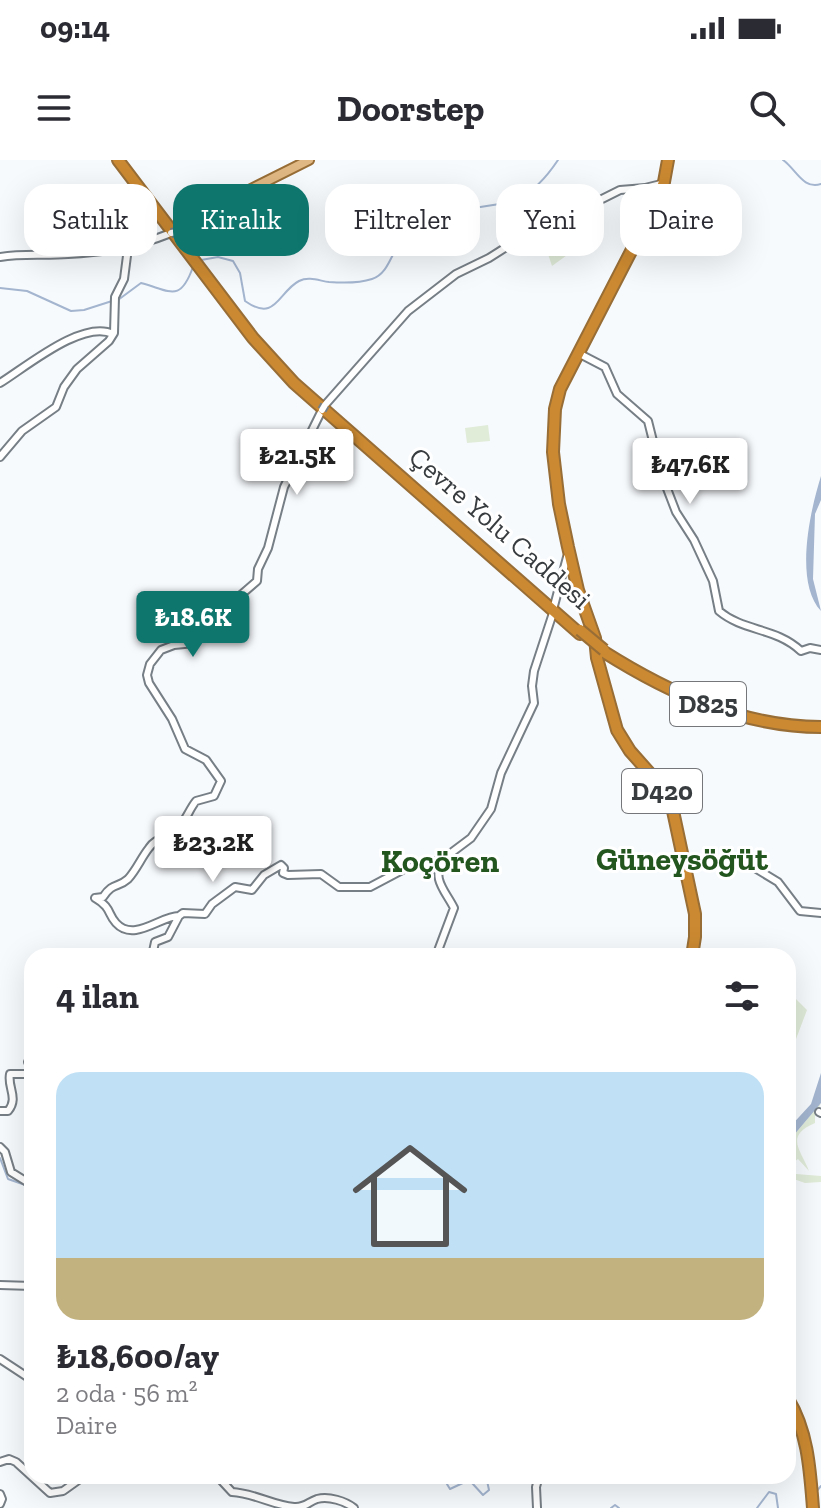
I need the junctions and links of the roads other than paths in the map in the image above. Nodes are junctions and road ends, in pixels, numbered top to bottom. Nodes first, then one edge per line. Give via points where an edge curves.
1 (120, 160) edge
2 (309, 160) edge
3 (667, 160) edge
4 (138, 184) edge
5 (661, 184) edge
6 (620, 190) edge
7 (157, 210) edge
8 (157, 212) edge
9 (173, 231) edge
10 (171, 232) junction
11 (173, 234) edge
12 (157, 237) edge
13 (24, 253) edge
14 (127, 256) edge
15 (192, 256) edge
16 (627, 256) edge
17 (0, 257) edge
18 (113, 334) junction
19 (578, 353) junction
20 (274, 360) junction
21 (0, 383) edge
22 (323, 407) junction
23 (370, 448) junction
24 (0, 457) edge
25 (567, 557) junction
26 (534, 592) junction
27 (554, 610) junction
28 (593, 642) junction
29 (821, 650) edge
30 (821, 725) edge
31 (443, 859) junction
32 (684, 863) junction
33 (821, 913) edge
34 (179, 916) junction
35 (154, 948) edge
36 (439, 948) edge
37 (691, 948) edge
38 (693, 948) edge
39 (24, 1074) edge
40 (0, 1111) edge
41 (0, 1147) edge
42 (24, 1180) edge
43 (0, 1285) edge
44 (24, 1286) edge
45 (0, 1359) edge
46 (24, 1375) edge
47 (796, 1417) edge
48 (0, 1462) edge
49 (24, 1469) edge
50 (40, 1484) edge
51 (73, 1484) edge
52 (225, 1484) edge
53 (538, 1484) edge
54 (0, 1494) edge
55 (812, 1503) edge
56 (0, 1504) edge
57 (537, 1505) edge
58 (354, 1508) edge

1 - 4 highway, Çevre Yolu Caddesi / D825
2 - 10 main road via 192,226
3 - 5 highway
3 - 19 highway via 656,203
6 - 22 street via 582,209 558,214 456,274 410,309
7 - 9 highway, Çevre Yolu Caddesi / D825
8 - 10 highway
10 - 11 highway
10 - 12 street
13 - 17 street
14 - 18 street via 115,300
15 - 20 highway, Çevre Yolu Caddesi / D825
16 - 25 highway via 554,402 553,474
18 - 21 street via 77,335
18 - 24 street via 77,369 56,407 22,431
19 - 28 highway via 556,399 553,452 563,526
19 - 29 street via 605,367 617,394 648,421 662,477 713,581 719,611 787,638 801,651
20 - 22 highway
20 - 23 highway, Çevre Yolu Caddesi / D825
22 - 23 highway
22 - 34 street via 284,487 257,581 212,620 195,643 161,650 148,671 149,683 185,749 206,760 221,781 214,796 196,801 185,822 152,844 126,881 95,898 107,906 116,923 129,929
23 - 26 highway, Çevre Yolu Caddesi / D825
25 - 27 street
25 - 28 highway
26 - 27 highway
26 - 28 highway, Çevre Yolu Caddesi / D825
27 - 28 highway
27 - 31 street via 534,671 534,703 506,761 491,809 471,838
28 - 30 highway, Çevre Yolu Caddesi / D825 via 648,678 714,703 758,717
28 - 32 highway, D420 via 617,730 670,804
28 - 37 highway, D420 via 615,729 670,810 691,909
31 - 34 street via 362,888 339,887 321,874 288,875 281,865 252,890 231,889 205,914
31 - 36 street via 438,879 454,908
32 - 33 street via 745,862 778,882 800,911
32 - 38 highway, D420 via 695,914
34 - 35 street via 168,937
39 - 40 street via 10,1074 12,1106
41 - 42 street via 11,1172
43 - 44 street
45 - 46 street
47 - 55 highway via 807,1447
48 - 49 street via 9,1459
50 - 51 street via 50,1493
52 - 58 street via 232,1492 279,1505 304,1507 321,1499
53 - 57 street
54 - 56 street

